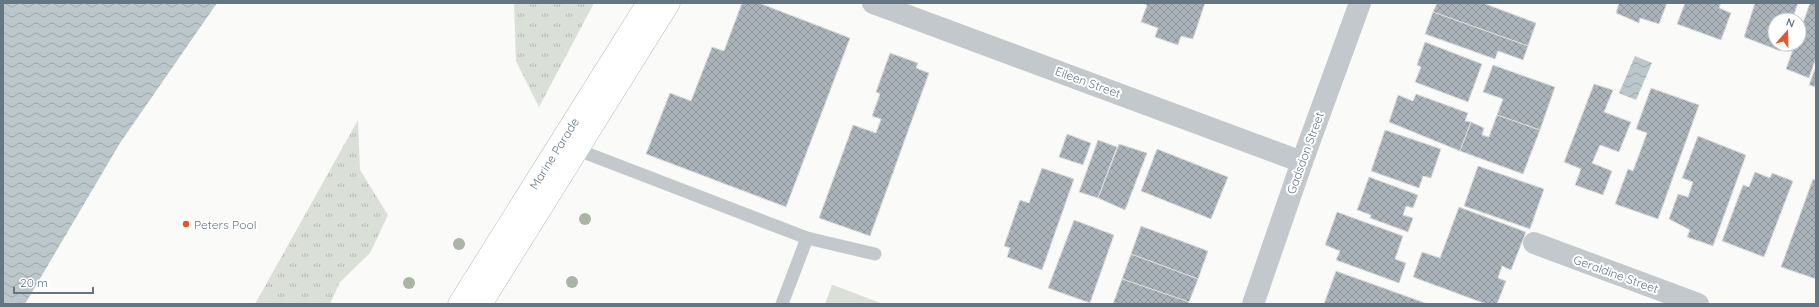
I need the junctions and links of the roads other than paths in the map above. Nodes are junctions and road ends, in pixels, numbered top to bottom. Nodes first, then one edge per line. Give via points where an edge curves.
1 (648, 3) edge
2 (669, 3) edge
3 (873, 3) edge
4 (1360, 3) edge
5 (570, 145) junction
6 (1302, 162) junction
7 (807, 238) junction
8 (1534, 243) dead end
9 (875, 254) dead end
10 (459, 304) edge
11 (481, 304) edge
12 (782, 304) edge
13 (1253, 304) edge
14 (1698, 304) edge

1 - 5 main road, Marine Parade
2 - 5 main road, Marine Parade
3 - 6 street, Eileen Street
4 - 6 street, Gadsdon Street
5 - 7 lane
5 - 10 main road, Marine Parade
5 - 11 main road, Marine Parade
6 - 13 street, Gadsdon Street
7 - 9 lane
7 - 12 lane
8 - 14 street, Geraldine Street

